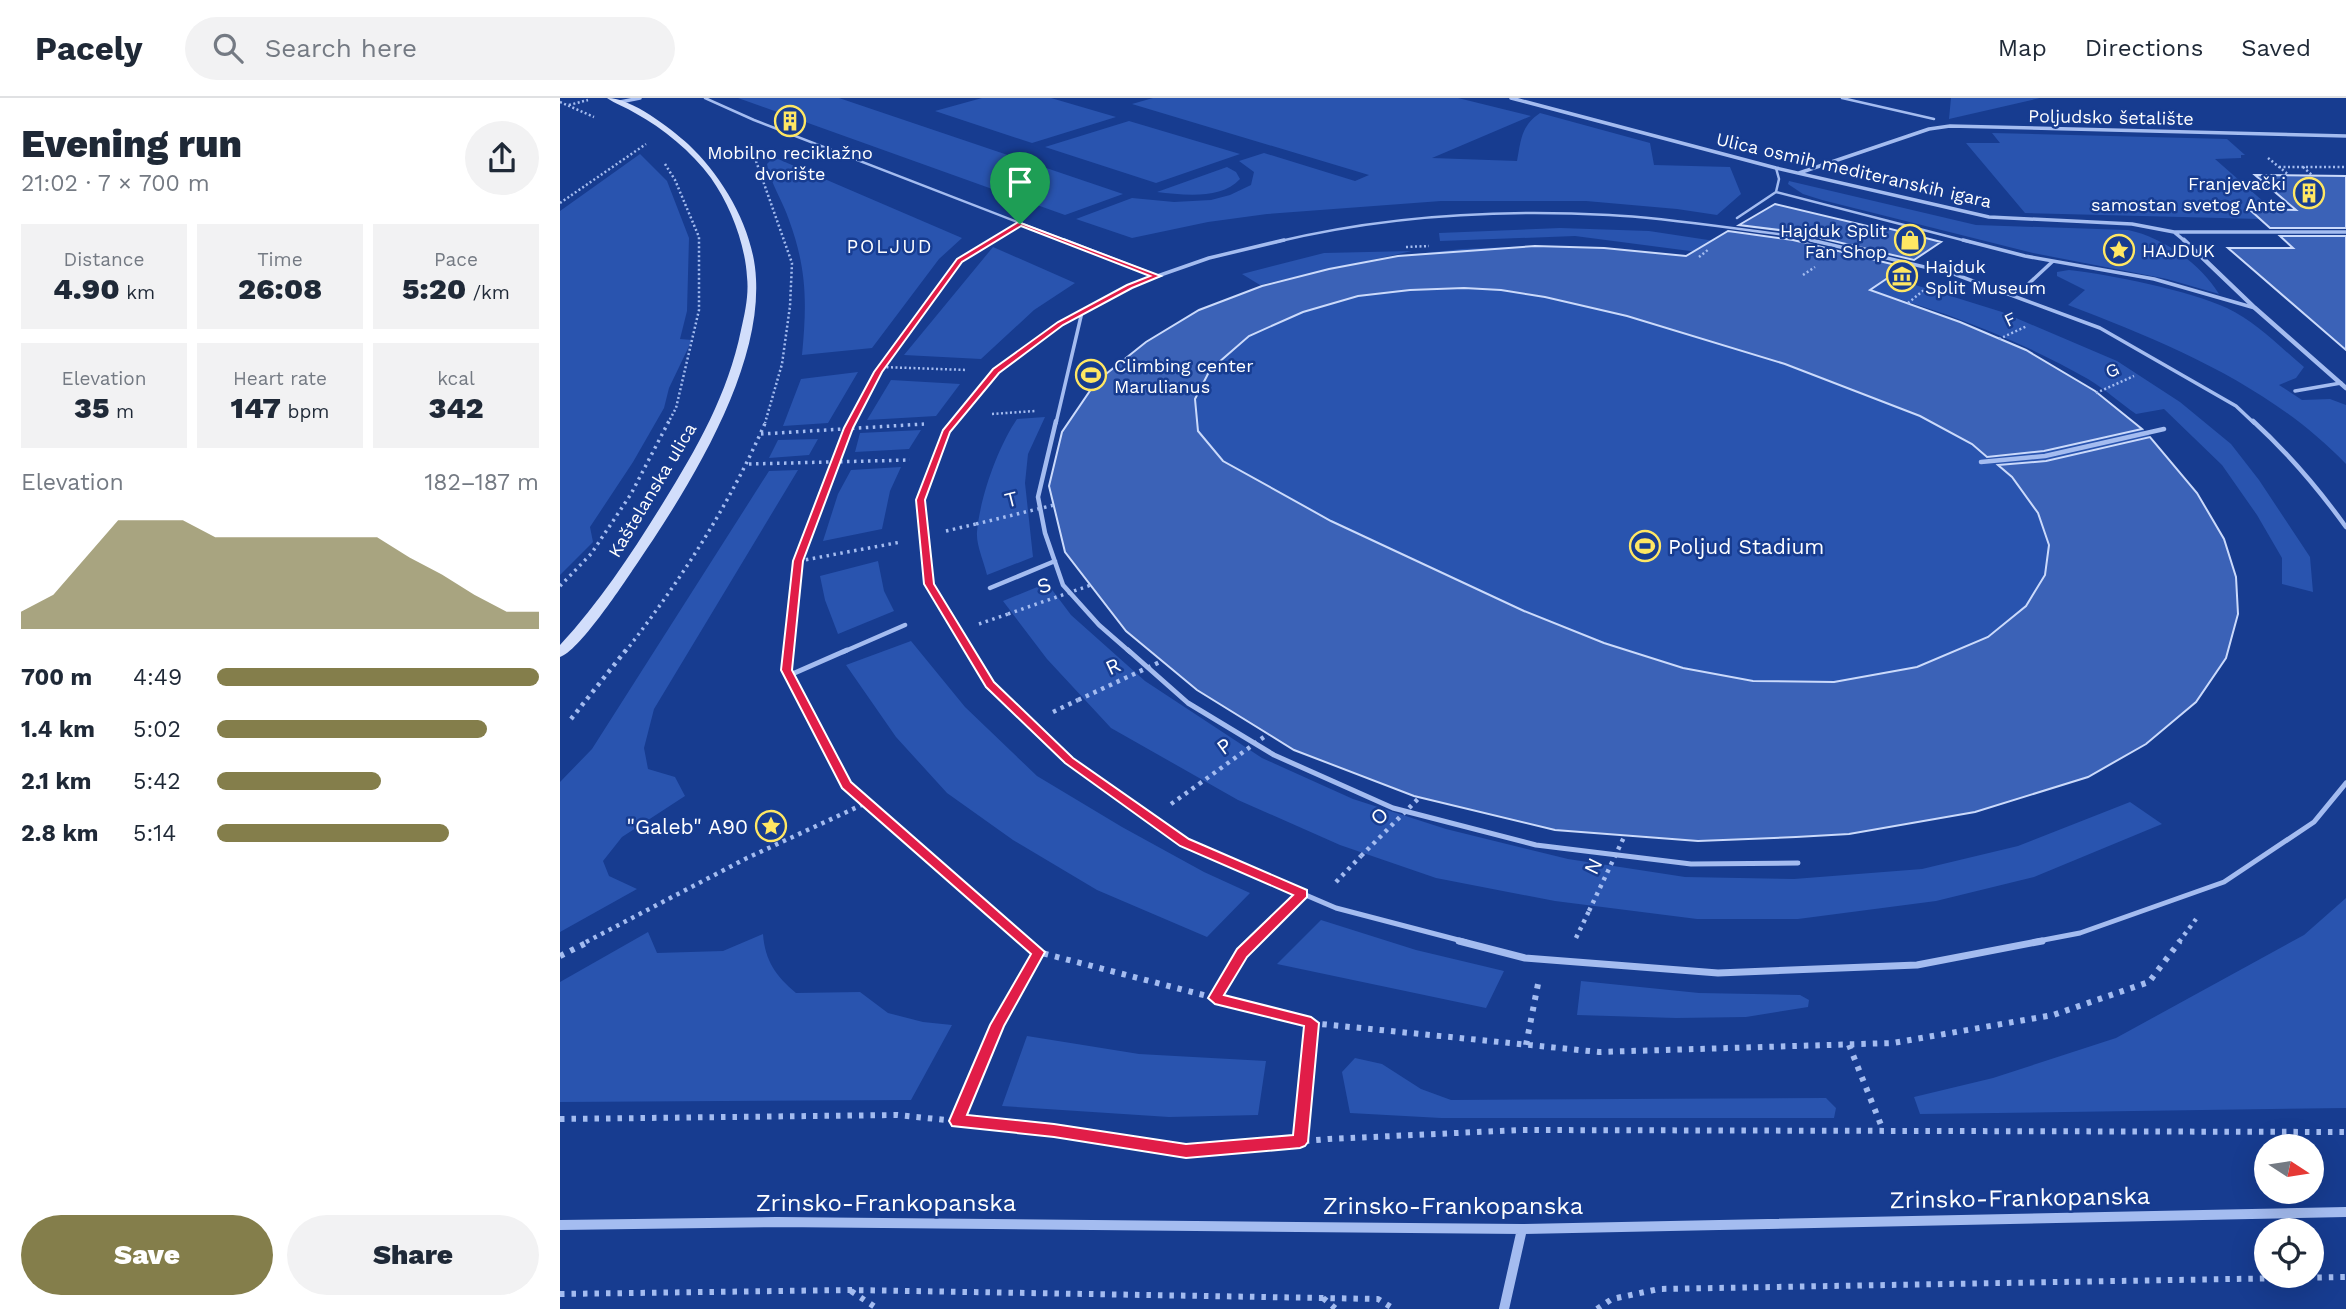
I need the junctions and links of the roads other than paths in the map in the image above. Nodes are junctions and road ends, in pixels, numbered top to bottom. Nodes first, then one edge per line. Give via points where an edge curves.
1 (640, 98) edge
2 (705, 98) edge
3 (1511, 98) edge
4 (1842, 98) edge
5 (615, 100) edge
6 (1929, 128) junction
7 (2346, 136) edge
8 (1776, 167) junction
9 (1799, 173) junction
10 (1776, 192) junction
11 (1737, 218) dead end
12 (2174, 232) junction
13 (2346, 232) edge
14 (2052, 262) junction
15 (1157, 276) junction
16 (2025, 287) dead end
17 (2255, 308) junction
18 (1082, 312) junction
19 (2340, 383) junction
20 (2346, 388) edge
21 (2295, 391) dead end
22 (2164, 429) dead end
23 (1981, 462) dead end
24 (2346, 527) edge
25 (1055, 561) junction
26 (990, 589) dead end
27 (905, 625) dead end
28 (560, 653) edge
29 (790, 675) road end
30 (2346, 783) edge
31 (1798, 863) dead end
32 (2346, 1212) edge
33 (560, 1225) edge
34 (1522, 1229) junction
35 (1503, 1309) edge

1 - 5 street
2 - 15 lane
3 - 8 street, Ulica osmih mediteranskih igara
4 - 6 lane via 1934,118
5 - 28 main road, Kaštelanska ulica via 664,126 723,187 742,229 752,279 745,332 729,392 696,459 650,534
6 - 7 street, Poljudsko šetalište
6 - 9 street, Poljudsko šetalište
8 - 9 street, Ulica osmih mediteranskih igara
8 - 10 lane
9 - 12 street, Ulica osmih mediteranskih igara via 1989,217 2132,224
10 - 11 lane
10 - 14 lane
12 - 13 street
12 - 17 street, Ulica osmih mediteranskih igara
14 - 16 lane
14 - 17 lane via 2154,279
15 - 18 lane
15 - 24 lane via 1288,239 1445,216 1611,215 1794,236 1954,274 2100,328 2236,406 2280,446
17 - 19 street, Ulica osmih mediteranskih igara
18 - 25 lane via 1038,497
18 - 30 lane via 996,371 946,432 921,500 929,584 990,684 1069,760 1184,842 1336,908 1525,958 1718,973 1917,965 2080,933 2224,882 2314,822
19 - 20 street, Ulica osmih mediteranskih igara
19 - 21 lane
22 - 23 lane via 2045,456
25 - 26 lane
25 - 31 lane via 1063,585 1099,625 1188,703 1274,755 1393,808 1536,845 1691,864
27 - 29 lane
32 - 34 street, Zrinsko-Frankopanska
33 - 34 street, Zrinsko-Frankopanska via 776,1222
34 - 35 street

